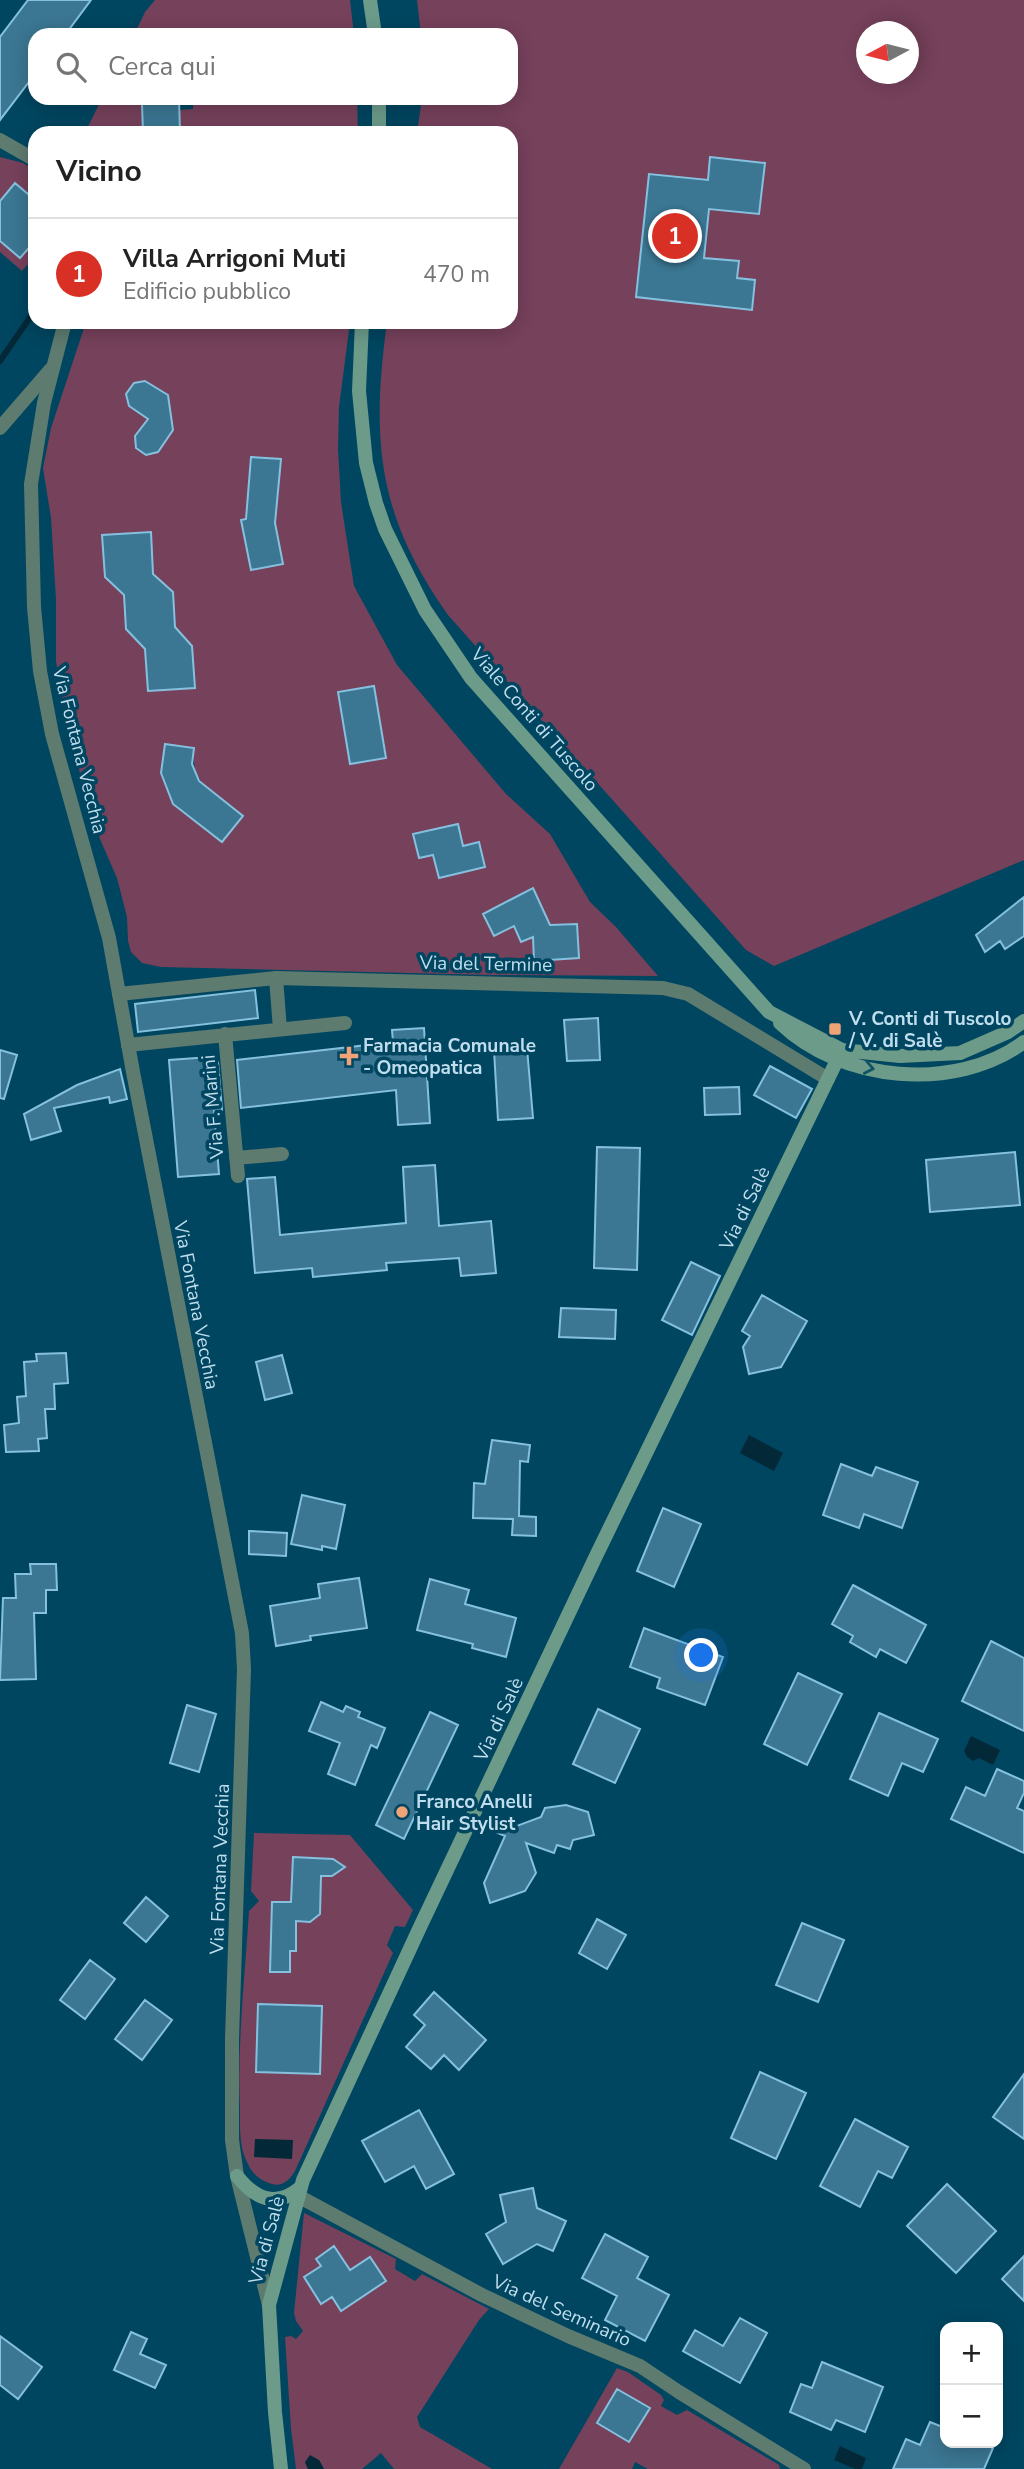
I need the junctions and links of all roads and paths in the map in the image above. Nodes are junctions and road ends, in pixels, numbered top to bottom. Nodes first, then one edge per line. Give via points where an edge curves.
1 (370, 0) edge
2 (374, 28) edge
3 (379, 105) edge
4 (379, 126) edge
5 (0, 140) edge
6 (28, 156) edge
7 (63, 329) edge
8 (362, 329) edge
9 (51, 369) junction
10 (0, 428) edge
11 (275, 978) junction
12 (119, 994) junction
13 (1024, 1021) edge
14 (345, 1023) dead end
15 (280, 1029) junction
16 (225, 1034) junction
17 (1024, 1042) edge
18 (128, 1045) junction
19 (840, 1055) junction
20 (828, 1079) junction
21 (282, 1154) dead end
22 (236, 1158) junction
23 (238, 1176) dead end
24 (237, 2176) junction
25 (299, 2192) junction
26 (268, 2305) junction
27 (281, 2469) edge
28 (804, 2469) edge

1 - 2 main road
3 - 4 main road
5 - 6 street
7 - 9 street, Via Fontana Vecchia
8 - 19 main road, Viale Conti di Tuscolo via 360,415 376,503 425,610 451,651 769,1012 804,1043
9 - 10 street
9 - 12 street, Via Fontana Vecchia via 31,484 37,648 52,734 103,916
11 - 12 street, Via del Termine
11 - 15 street
11 - 20 street, Via del Termine via 663,988 688,994
12 - 18 street, Via Fontana Vecchia
13 - 19 main road via 960,1053
14 - 15 street
15 - 16 street
16 - 18 street
16 - 22 street, Via F. Marini
19 -> 17 main road via 911,1076 975,1066
18 - 24 street, Via Fontana Vecchia via 242,1633 232,2065
19 - 20 main road, Via di Salè
20 - 25 main road, Via di Salè via 420,1927
21 - 22 street
22 - 23 street, Via F. Marini
24 - 25 main road via 266,2199
24 - 26 street, Via Fontana Vecchia
25 - 26 main road, Via di Salè
25 - 28 street, Via del Seminario via 482,2295 640,2366
26 - 27 main road, Via di Salè

